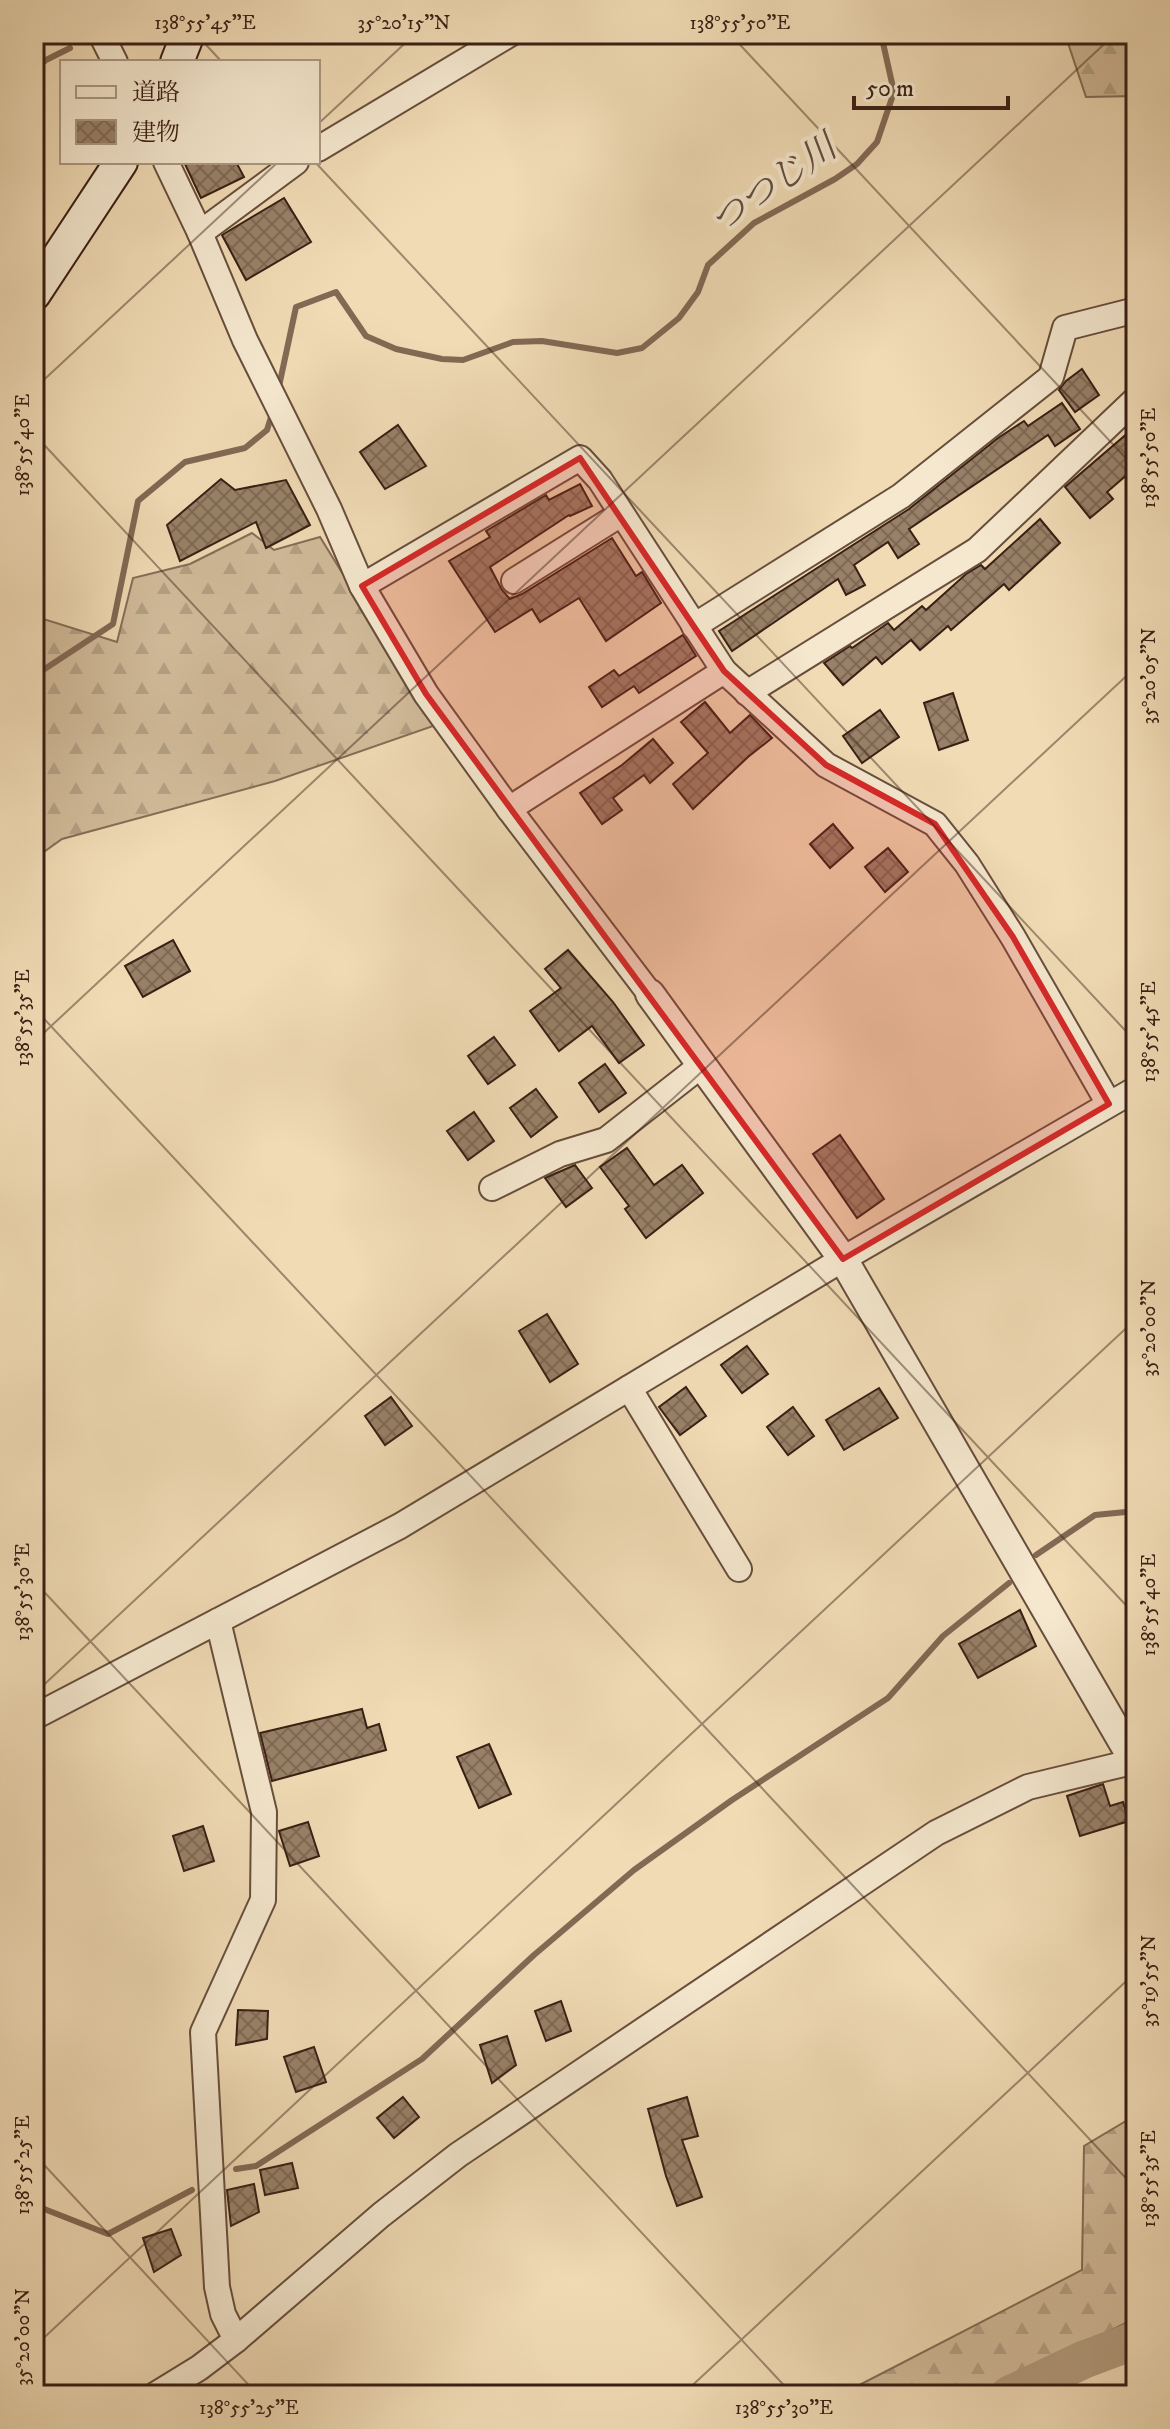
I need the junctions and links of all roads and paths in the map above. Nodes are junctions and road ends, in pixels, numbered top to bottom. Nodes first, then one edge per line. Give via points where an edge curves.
1 (101, 34) edge
2 (188, 34) edge
3 (510, 34) edge
4 (114, 60) edge
5 (178, 60) edge
6 (320, 148) edge
7 (120, 164) edge
8 (167, 164) edge
9 (293, 164) edge
10 (200, 233) junction
11 (34, 294) edge
12 (1136, 310) edge
13 (1136, 399) edge
14 (621, 514) junction
15 (514, 581) dead end
16 (362, 586) junction
17 (694, 626) junction
18 (724, 671) junction
19 (747, 693) junction
20 (509, 809) junction
21 (650, 994) joint
22 (703, 1064) junction
23 (1136, 1089) edge
24 (1109, 1104) junction
25 (492, 1188) dead end
26 (843, 1259) junction
27 (629, 1388) junction
28 (739, 1569) dead end
29 (218, 1621) junction
30 (34, 1717) edge
31 (1135, 1762) edge
32 (236, 2340) junction
33 (155, 2395) edge

1 - 4 street
2 - 5 main road
3 - 6 street
7 - 11 main road
8 - 10 street
9 - 10 street
10 - 16 street
12 - 17 street via 1065,328 1051,377 901,496
13 - 19 street via 977,550
14 - 15 street
14 - 16 street via 580,458
14 - 17 street
16 - 20 street via 426,694
17 - 18 street
18 - 19 street
18 - 20 street
19 - 24 street via 826,765 935,824 1013,937
20 - 21 street
21 - 22 street
22 - 25 street via 606,1140 560,1154
22 - 26 street
23 - 24 street
24 - 26 street
26 - 27 street
26 - 31 street
27 - 28 street
27 - 29 street via 400,1526
29 - 30 street
29 - 32 street via 264,1812 263,1900 203,2032 217,2287
31 - 32 street via 1028,1787 936,1833 458,2155
32 - 33 street

